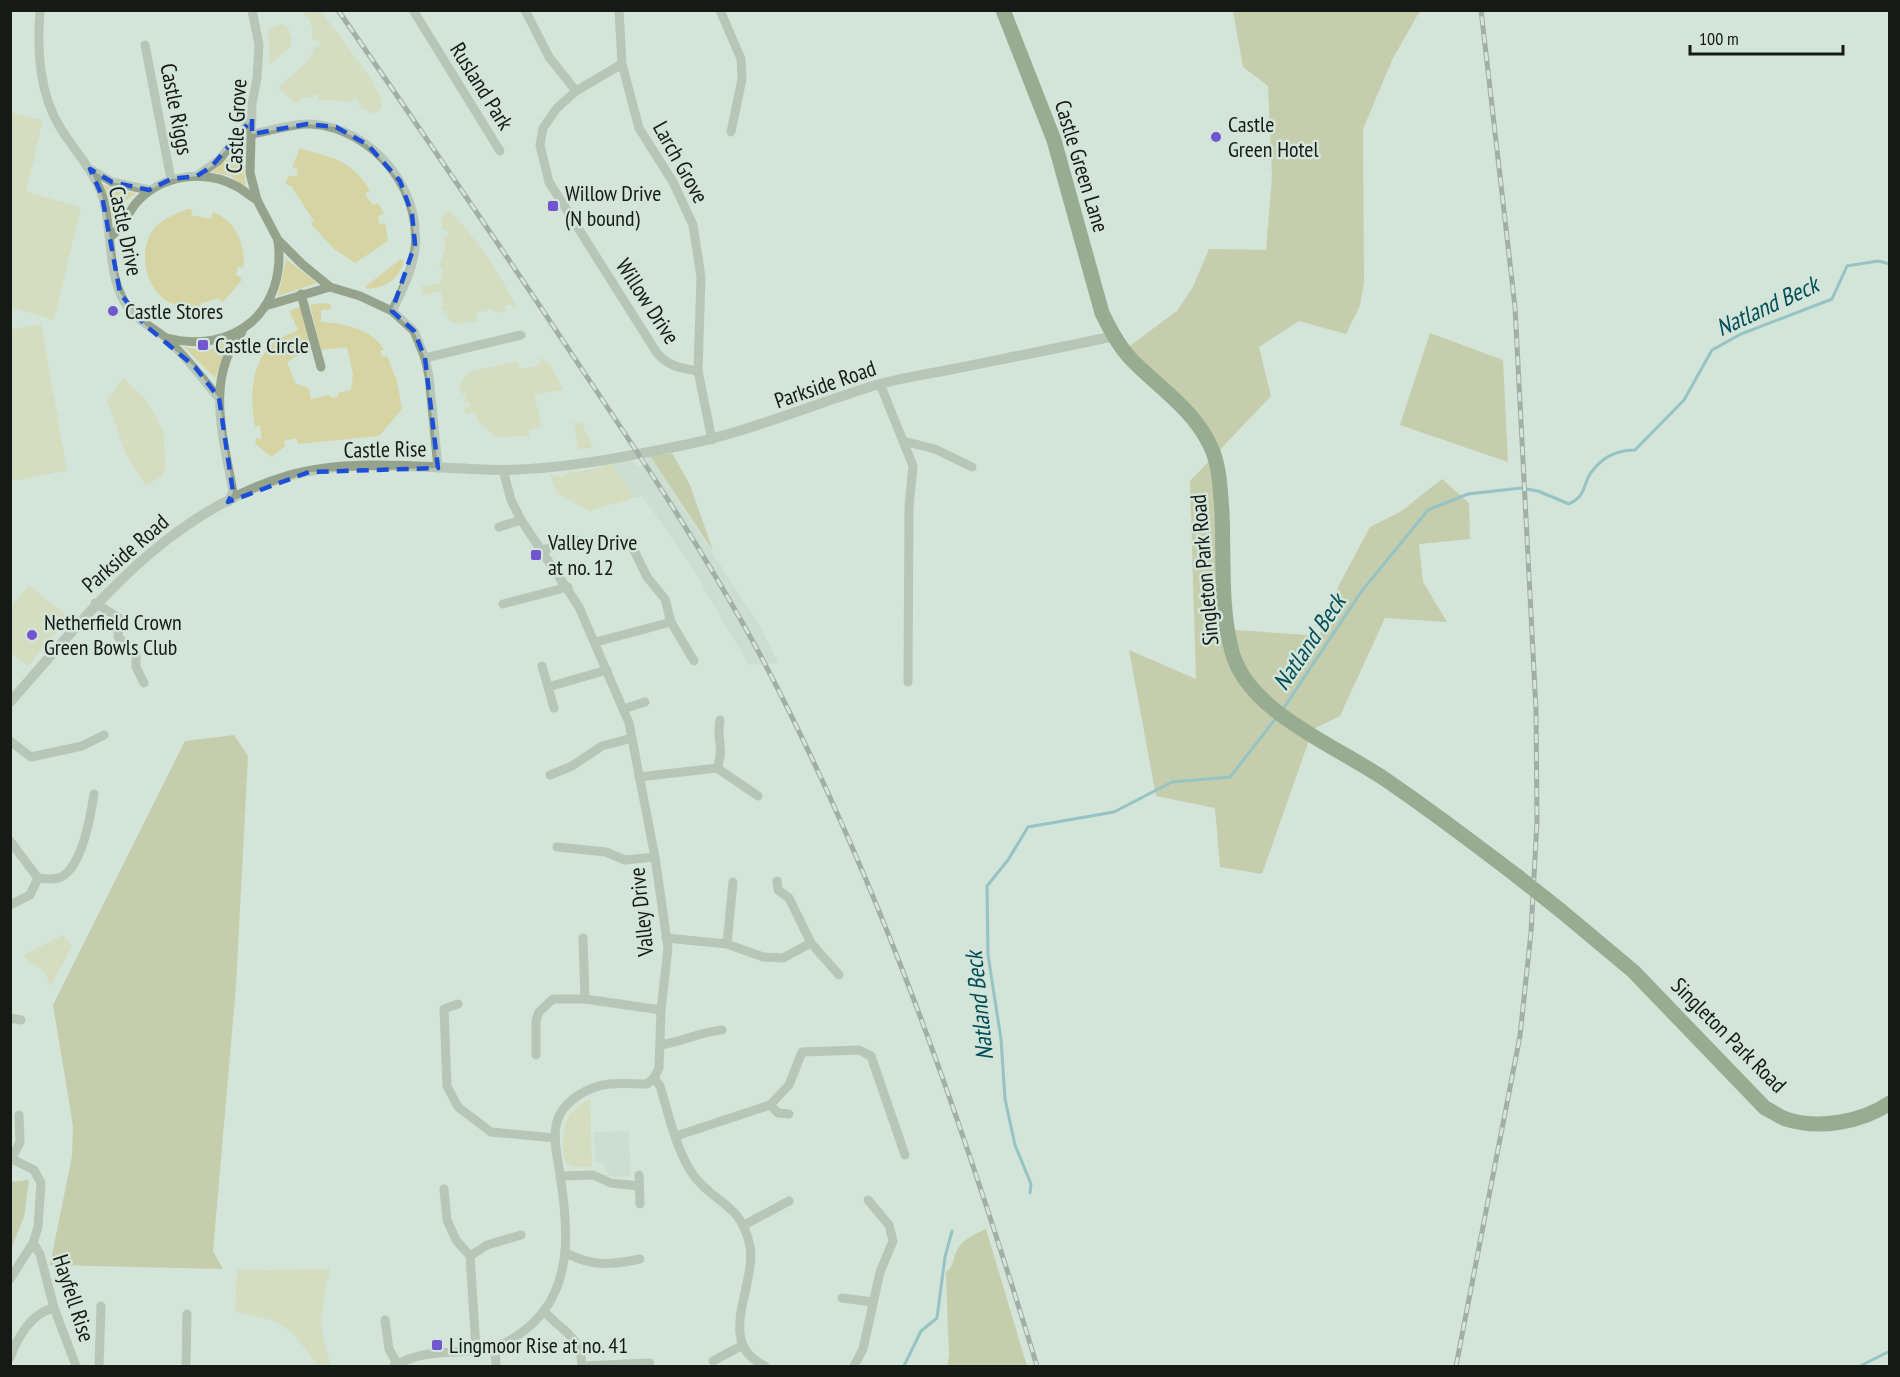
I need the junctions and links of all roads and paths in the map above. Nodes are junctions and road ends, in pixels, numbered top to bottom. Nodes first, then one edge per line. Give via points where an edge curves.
1 (40, 10) edge
2 (252, 10) edge
3 (413, 10) edge
4 (525, 10) edge
5 (619, 10) edge
6 (720, 10) edge
7 (1003, 10) edge
8 (145, 45) dead end
9 (622, 64) junction
10 (576, 91) junction
11 (252, 119) junction
12 (731, 132) dead end
13 (252, 134) junction
14 (500, 151) dead end
15 (90, 169) junction
16 (197, 176) junction
17 (171, 179) junction
18 (149, 190) junction
19 (257, 200) junction
20 (111, 237) junction
21 (278, 240) junction
22 (330, 287) junction
23 (301, 294) junction
24 (265, 306) junction
25 (392, 311) junction
26 (243, 330) junction
27 (521, 335) dead end
28 (1114, 336) junction
29 (165, 338) junction
30 (425, 358) junction
31 (321, 367) dead end
32 (699, 371) junction
33 (880, 384) junction
34 (219, 398) junction
35 (712, 440) junction
36 (903, 441) junction
37 (548, 466) joint
38 (972, 467) dead end
39 (438, 468) junction
40 (503, 470) junction
41 (228, 502) junction
42 (520, 520) junction
43 (499, 527) dead end
44 (575, 539) dead end
45 (632, 546) dead end
46 (541, 551) junction
47 (568, 587) junction
48 (95, 603) junction
49 (503, 604) dead end
50 (671, 622) junction
51 (596, 642) junction
52 (694, 661) dead end
53 (542, 666) dead end
54 (607, 670) junction
55 (908, 682) dead end
56 (144, 683) dead end
57 (548, 687) junction
58 (10, 702) edge
59 (645, 702) dead end
60 (554, 708) dead end
61 (623, 709) junction
62 (720, 720) dead end
63 (104, 735) dead end
64 (632, 738) junction
65 (10, 741) edge
66 (717, 768) junction
67 (550, 775) dead end
68 (639, 777) junction
69 (94, 794) dead end
70 (758, 796) dead end
71 (10, 841) edge
72 (557, 847) dead end
73 (655, 857) junction
74 (38, 878) junction
75 (777, 881) dead end
76 (733, 882) dead end
77 (10, 905) edge
78 (583, 938) dead end
79 (666, 938) junction
80 (811, 943) junction
81 (727, 944) junction
82 (839, 975) dead end
83 (585, 999) junction
84 (458, 1004) dead end
85 (661, 1010) junction
86 (10, 1018) edge
87 (21, 1020) dead end
88 (722, 1030) dead end
89 (660, 1045) junction
90 (536, 1055) dead end
91 (654, 1078) junction
92 (1890, 1103) edge
93 (770, 1105) junction
94 (789, 1114) dead end
95 (19, 1115) dead end
96 (676, 1136) junction
97 (555, 1138) junction
98 (905, 1155) dead end
99 (11, 1158) edge
100 (639, 1175) dead end
101 (560, 1176) junction
102 (639, 1186) junction
103 (444, 1189) dead end
104 (868, 1200) dead end
105 (789, 1201) dead end
106 (640, 1204) dead end
107 (744, 1225) junction
108 (521, 1235) dead end
109 (33, 1243) junction
110 (566, 1253) junction
111 (470, 1256) junction
112 (640, 1259) dead end
113 (10, 1279) edge
114 (842, 1298) dead end
115 (873, 1302) junction
116 (101, 1306) dead end
117 (54, 1308) junction
118 (544, 1311) junction
119 (187, 1314) dead end
120 (385, 1320) dead end
121 (743, 1345) junction
122 (495, 1347) junction
123 (476, 1349) junction
124 (10, 1358) edge
125 (713, 1361) dead end
126 (650, 1363) dead end
127 (76, 1366) edge
128 (99, 1366) edge
129 (186, 1366) edge
130 (396, 1366) edge
131 (496, 1366) edge
132 (582, 1366) edge
133 (765, 1366) edge
134 (854, 1366) edge

1 - 15 street, Castle Drive via 39,57 50,106
2 - 11 street, Castle Grove via 259,45
3 - 14 street, Rusland Park
4 - 10 street via 549,57
5 - 9 street, Larch Grove
6 - 12 street via 741,59 742,79
7 - 28 highway, Castle Green Lane via 1054,140 1093,284
8 - 17 street, Castle Riggs
9 - 10 street, Willow Drive
9 - 32 street, Larch Grove via 639,128 673,182 693,225 701,277
10 - 32 street, Willow Drive via 543,128 540,145 549,182 657,353 675,367
11 - 13 street, Castle Grove
11 - 16 street via 219,160
13 - 19 street, Castle Grove via 250,173
13 - 25 street via 307,124 336,127 351,133 383,158 407,196 415,244 413,260
15 - 18 street via 112,182
15 - 20 street, Castle Drive via 102,196
16 - 17 street
16 - 19 street via 237,187
17 - 18 street
18 - 20 street
19 - 21 street, Castle Grove
20 - 29 street, Castle Drive via 114,278 120,294 144,325
21 - 22 street, Castle Grove
21 - 24 street via 276,286
22 - 23 street
22 - 25 street, Castle Grove
23 - 24 street
23 - 31 street
24 - 26 street
25 - 30 street, Castle Grove via 414,330
26 - 29 street via 203,343
26 - 34 street, Castle Drive via 227,355
27 - 30 street
28 - 33 street, Parkside Road
28 - 92 highway, Singleton Park Road, bridge via 1130,358 1188,413 1203,431 1214,456 1221,504 1227,627 1233,654 1246,680 1285,718 1363,763 1560,910 1633,971 1765,1108 1786,1119 1812,1124 1852,1120
29 - 34 street, Castle Drive
30 - 39 street, Castle Grove
32 - 35 street, Larch Grove
33 - 35 street, Parkside Road
33 - 36 street
34 - 41 street, Castle Drive via 233,492
35 - 37 street, Parkside Road
36 - 38 street via 935,449
36 - 55 street via 913,466 909,507
37 - 40 street, Castle Rise
39 - 40 street, Castle Rise
39 - 41 street, Castle Rise via 341,468 309,472
40 - 42 street, Valley Drive
41 - 48 street, Parkside Road via 153,549
42 - 43 street
42 - 46 street, Valley Drive
44 - 46 street
45 - 50 street via 642,570 665,599
46 - 47 street, Valley Drive
47 - 49 street
47 - 51 street, Valley Drive
48 - 56 street via 119,618 118,637 136,654 136,668
48 - 58 street, Parkside Road
50 - 51 street
50 - 52 street
51 - 54 street, Valley Drive
53 - 57 street
54 - 57 street
54 - 61 street, Valley Drive
57 - 60 street
59 - 61 street
61 - 64 street, Valley Drive
62 - 66 street via 718,730 723,749
63 - 65 street via 82,746 31,757
64 - 67 street via 602,746
64 - 68 street, Valley Drive
66 - 68 street
66 - 70 street
68 - 73 street, Valley Drive
69 - 74 street via 90,824 71,868 62,876
71 - 74 street
72 - 73 street via 606,852 625,860
73 - 79 street, Valley Drive
74 - 77 street via 30,895
75 - 80 street via 778,890 789,898
76 - 81 street
78 - 83 street
79 - 81 street
79 - 85 street, Valley Drive
80 - 81 street via 783,958 763,957
80 - 82 street
83 - 85 street
83 - 90 street via 553,999 539,1011
84 - 97 street via 444,1009 447,1086 458,1107 491,1132
85 - 89 street, Valley Drive
86 - 87 street
88 - 89 street
89 - 91 street, Valley Drive via 659,1068
91 - 96 street
91 - 97 street via 647,1084 598,1086 580,1095 561,1112
93 - 94 street via 778,1113
93 - 96 street
93 - 98 street via 789,1085 802,1052 859,1050 871,1056
95 - 99 street via 20,1142
96 - 107 street via 694,1175 729,1204
97 - 101 street
99 - 109 street via 33,1170 41,1183 40,1218
100 - 102 street
101 - 102 street via 594,1174 611,1183
101 - 110 street
102 - 106 street
103 - 111 street via 447,1220 456,1240
104 - 115 street via 889,1225 893,1241
105 - 107 street
107 - 121 street via 751,1260 739,1317
108 - 111 street via 487,1245
109 - 113 street
109 - 117 street, Hayfell Rise via 40,1254
110 - 112 street via 583,1262 601,1264
110 - 118 street via 556,1288
111 - 123 street
114 - 115 street
115 - 134 street via 870,1326
116 - 128 street, Hayfell Rise
117 - 124 street via 36,1314
117 - 127 street, Hayfell Rise
118 - 122 street via 528,1327
118 - 132 street via 573,1336 581,1352
119 - 129 street
120 - 130 street via 389,1350
121 - 125 street
121 - 133 street via 750,1356
122 - 123 street
122 - 131 street
123 - 130 street via 428,1354
126 - 132 street

